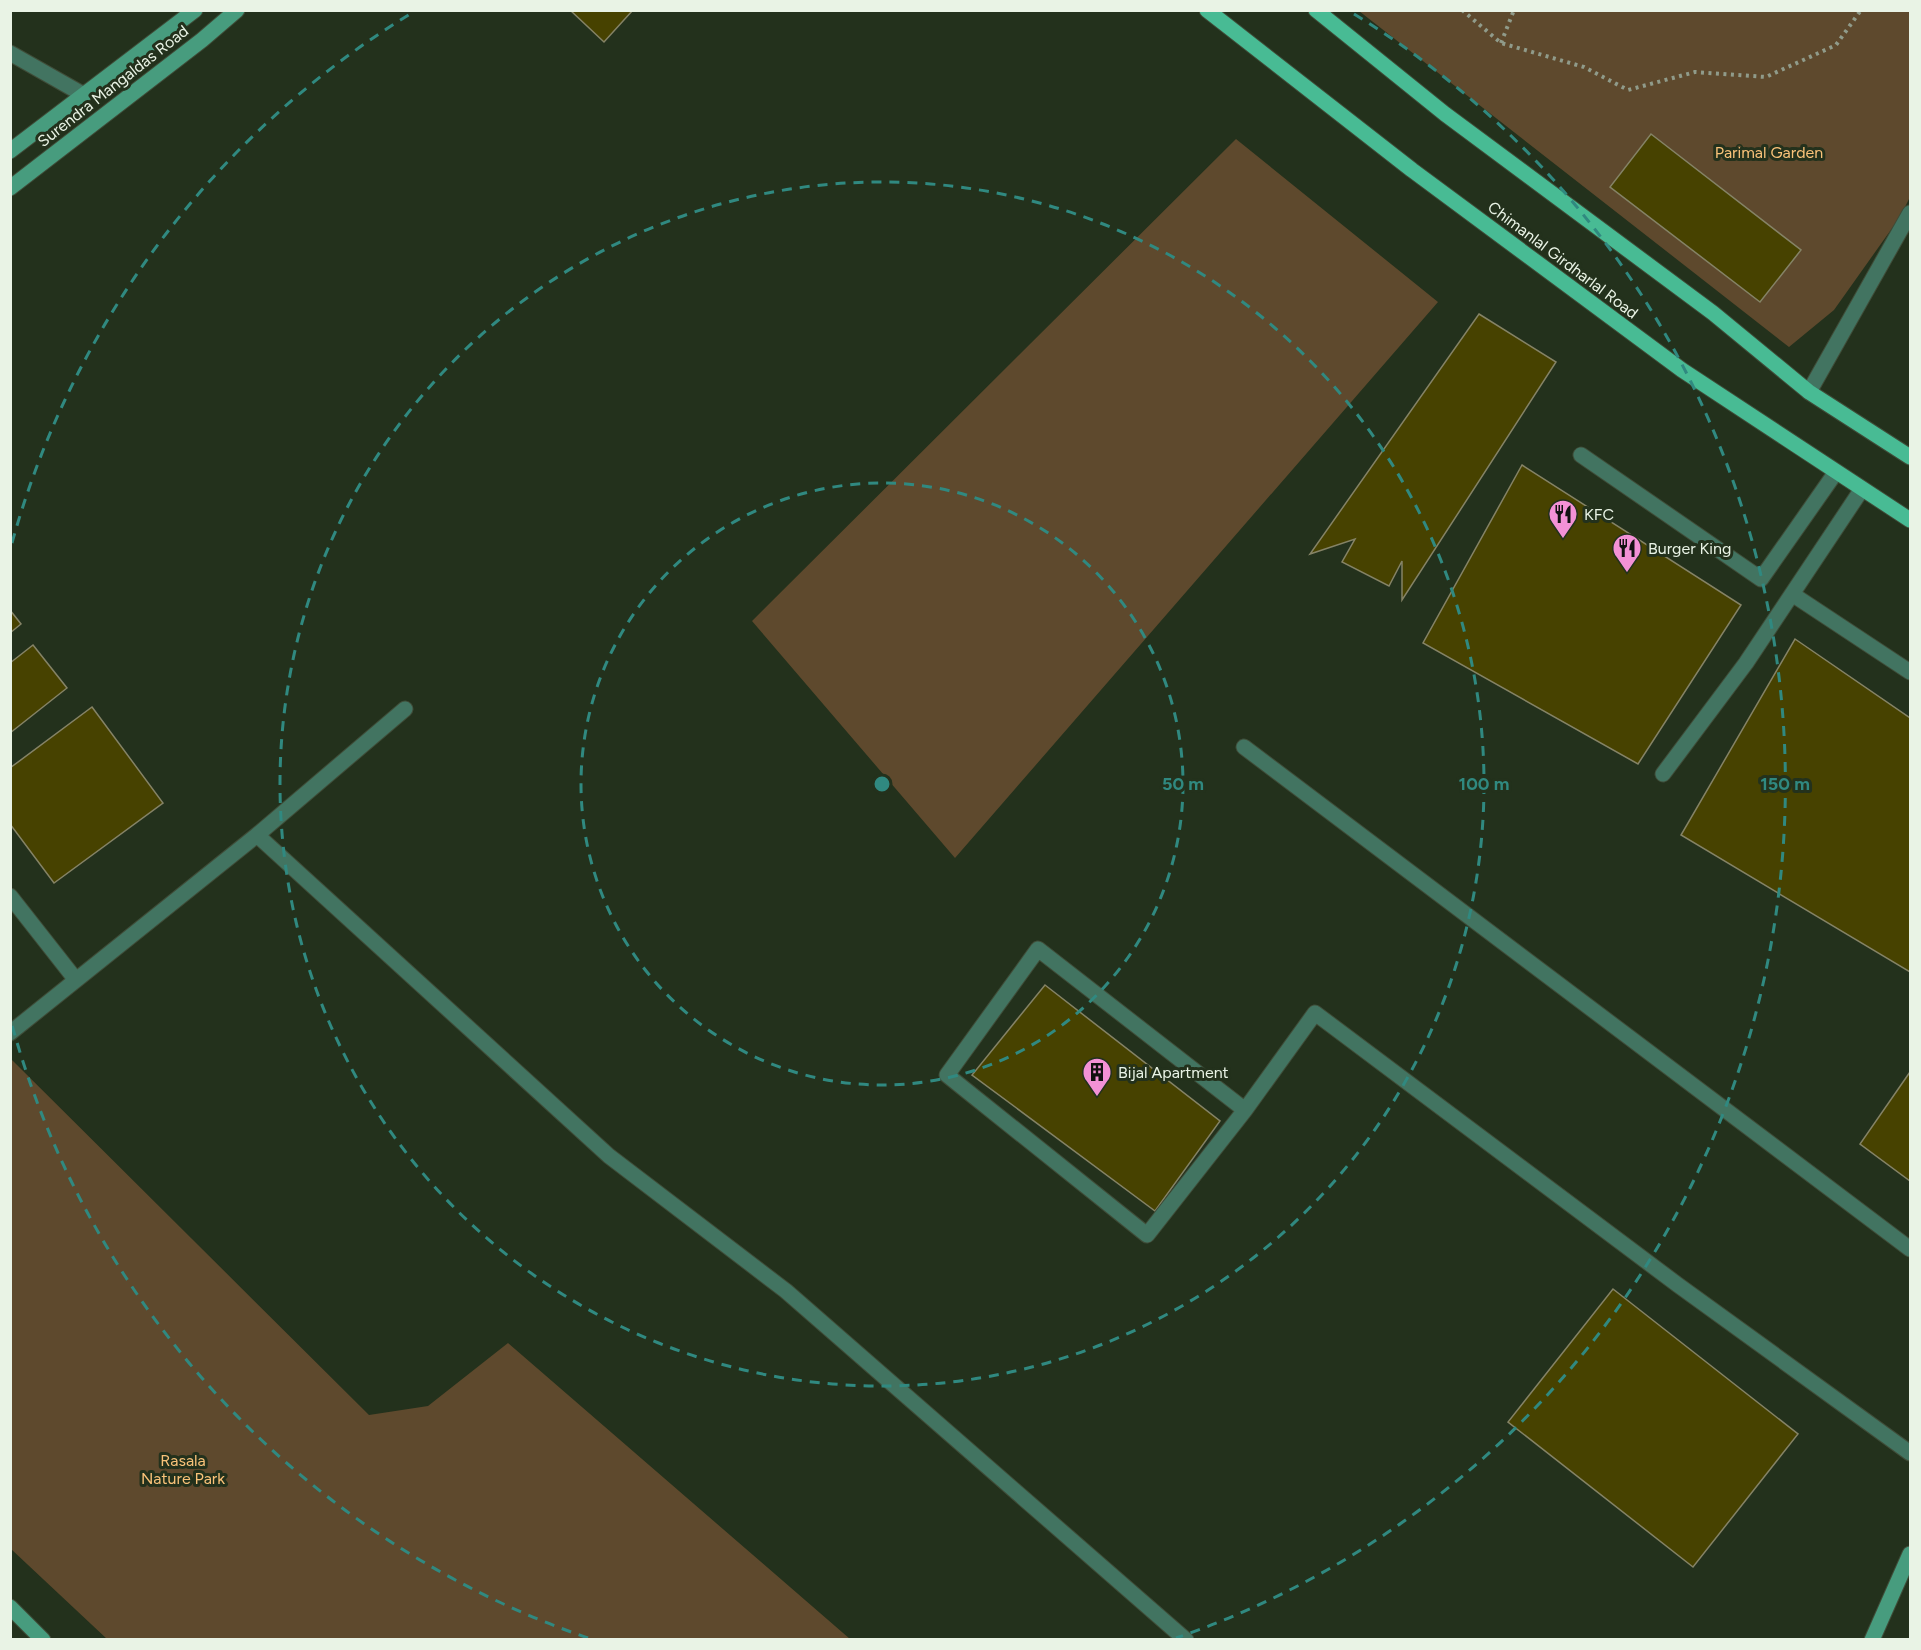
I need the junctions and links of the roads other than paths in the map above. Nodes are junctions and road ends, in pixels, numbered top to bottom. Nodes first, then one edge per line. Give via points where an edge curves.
1 (195, 10) edge
2 (237, 10) edge
3 (1207, 10) edge
4 (1316, 10) edge
5 (10, 53) edge
6 (84, 95) junction
7 (10, 151) edge
8 (10, 188) edge
9 (1911, 213) edge
10 (1809, 392) junction
11 (1581, 455) dead end
12 (1911, 457) edge
13 (1836, 472) junction
14 (1862, 489) junction
15 (1911, 520) edge
16 (1792, 594) junction
17 (1911, 672) edge
18 (405, 709) dead end
19 (1244, 747) dead end
20 (1663, 774) dead end
21 (258, 835) junction
22 (10, 896) edge
23 (76, 980) junction
24 (10, 1033) edge
25 (1245, 1110) junction
26 (1911, 1249) edge
27 (1911, 1453) edge
28 (1911, 1554) edge
29 (10, 1607) edge
30 (44, 1640) edge
31 (1186, 1640) edge
32 (1872, 1640) edge

1 - 6 main road, Surendra Mangaldas Road
2 - 8 main road, Surendra Mangaldas Road
3 - 13 main road, Chimanlal Girdharlal Road via 1412,170 1682,370
4 - 10 main road via 1445,114 1713,313
5 - 6 street
6 - 7 main road, Surendra Mangaldas Road
9 - 10 street
10 - 12 main road
11 - 13 street via 1761,579
13 - 14 main road, Chimanlal Girdharlal Road
14 - 15 main road, Chimanlal Girdharlal Road
14 - 16 street
16 - 17 street
16 - 20 street
18 - 21 street
19 - 26 street
21 - 23 street
21 - 31 street via 609,1156 786,1291
22 - 23 street
23 - 24 street
25 - 25 street via 1147,1235 947,1075 1038,949
25 - 27 street via 1315,1013 1678,1285
28 - 32 main road
29 - 30 main road

